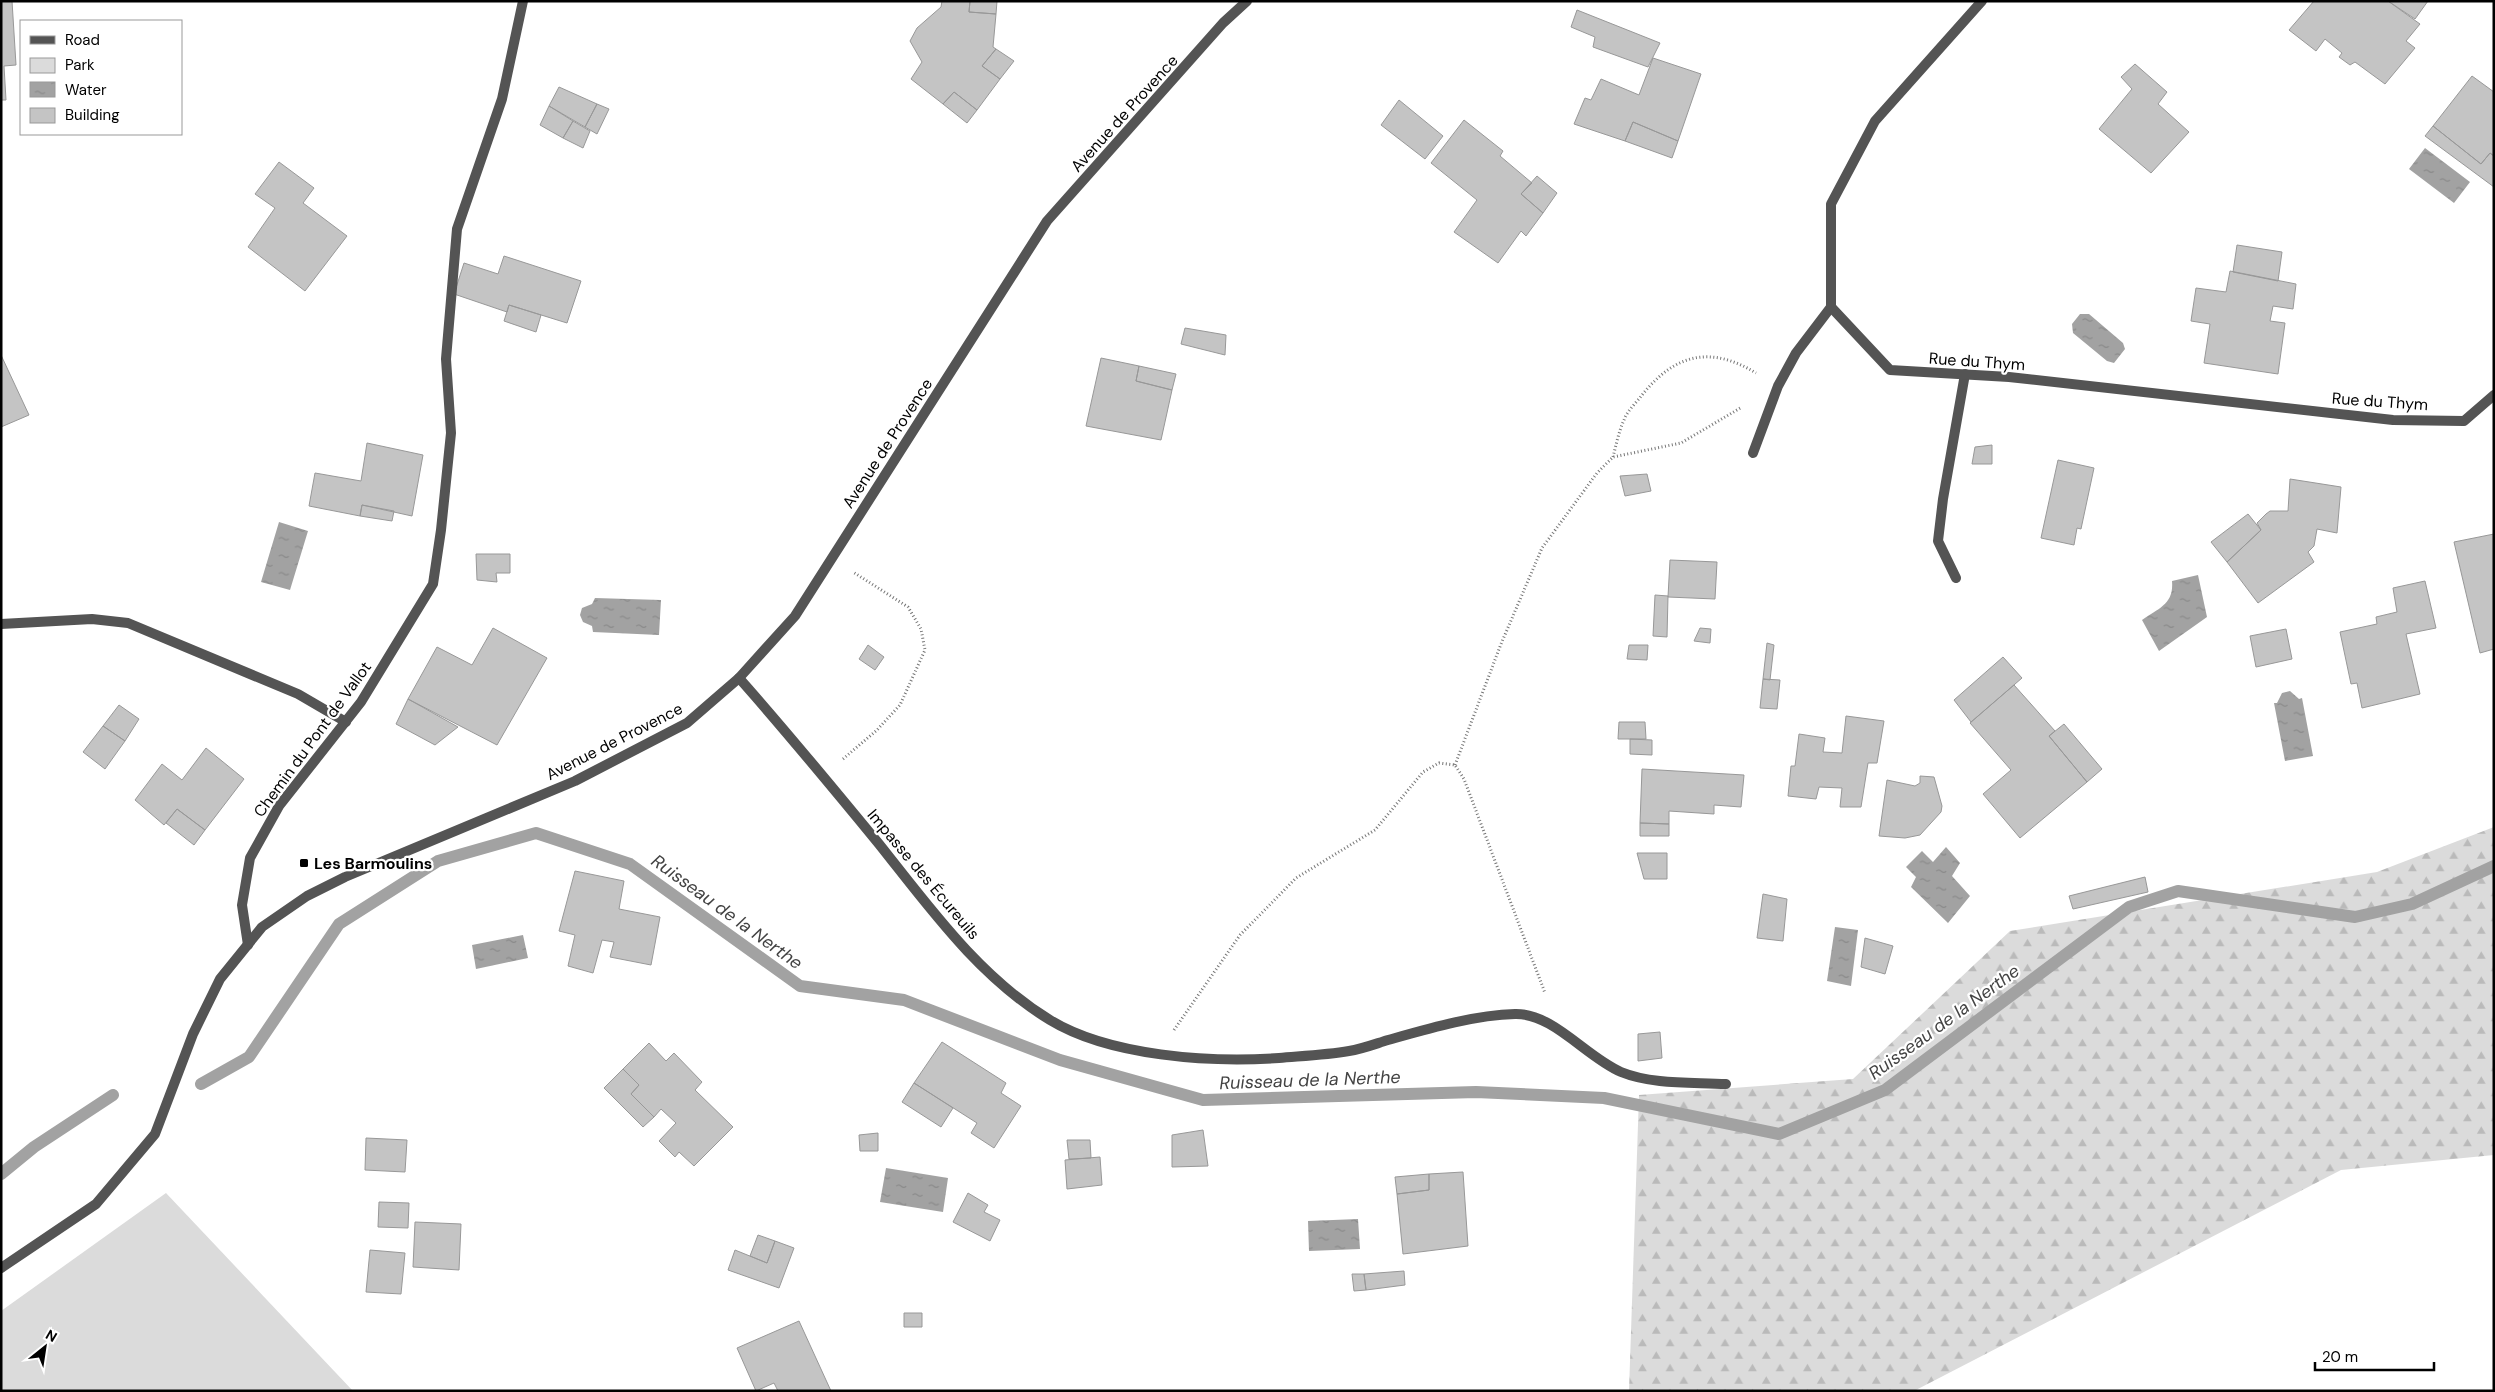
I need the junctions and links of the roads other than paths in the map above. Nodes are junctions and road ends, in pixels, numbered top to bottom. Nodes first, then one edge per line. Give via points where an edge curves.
1 (523, 1) edge
2 (1247, 1) edge
3 (1982, 1) edge
4 (1831, 307) junction
5 (1964, 374) junction
6 (2494, 395) edge
7 (1754, 453) dead end
8 (1956, 578) dead end
9 (1, 624) edge
10 (739, 678) junction
11 (346, 722) junction
12 (248, 945) junction
13 (1726, 1084) dead end
14 (1, 1268) edge

1 - 11 street, Chemin du Pont de Vallot via 502,99 457,229 446,359 451,433 433,584
2 - 10 street, Avenue de Provence via 1223,23 1047,221 795,616
3 - 4 street via 1875,121 1831,204
4 - 5 street, Rue du Thym via 1890,370
4 - 7 street via 1796,353 1778,386
5 - 6 street, Rue du Thym via 2393,420 2464,421
5 - 8 street via 1938,541
9 - 11 street via 92,618 128,623 298,694
10 - 12 street, Avenue de Provence via 687,723 575,781 307,896 262,927
10 - 13 street, Impasse des Écureuils via 823,775 955,939 1008,990 1052,1021 1110,1046 1215,1059 1275,1058 1350,1051 1453,1023 1516,1014 1539,1018 1604,1064 1625,1074 1651,1080
11 - 12 street, Chemin du Pont de Vallot via 279,806 250,858 242,905
12 - 14 street, Avenue de Provence via 220,979 193,1034 155,1134 96,1204

